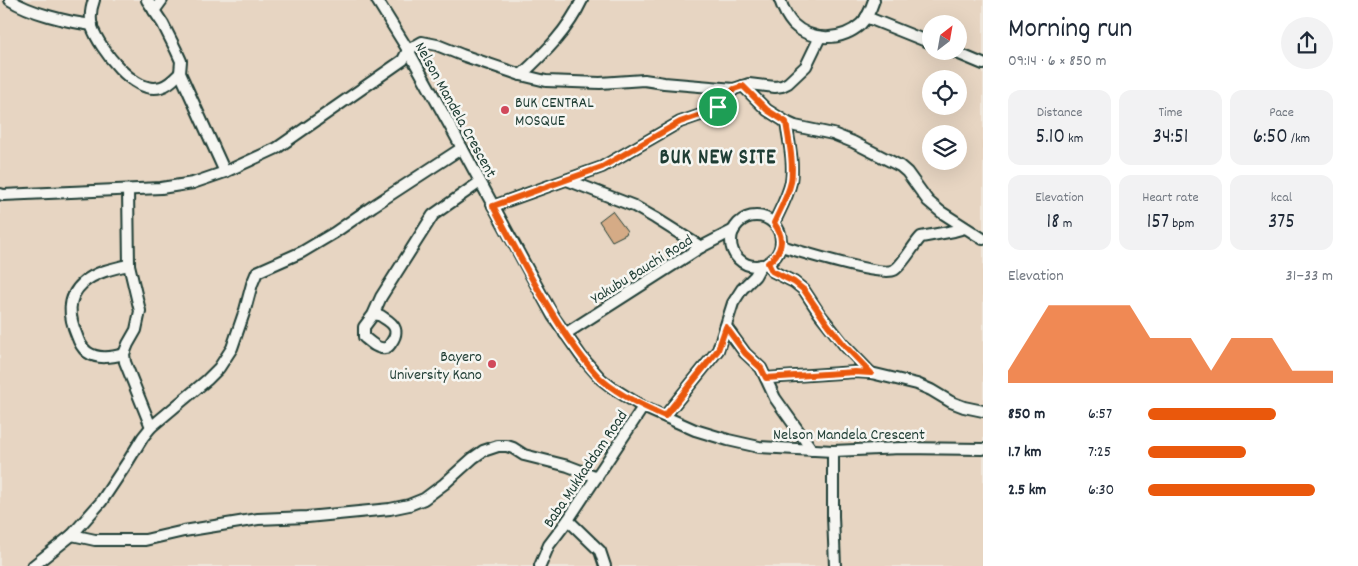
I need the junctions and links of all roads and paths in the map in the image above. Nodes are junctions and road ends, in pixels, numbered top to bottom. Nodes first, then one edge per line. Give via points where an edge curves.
1 (10, 0) edge
2 (94, 0) edge
3 (146, 0) edge
4 (162, 0) edge
5 (377, 0) edge
6 (580, 0) edge
7 (780, 0) edge
8 (874, 0) edge
9 (154, 11) junction
10 (866, 17) junction
11 (92, 25) junction
12 (820, 38) junction
13 (922, 39) edge
14 (408, 50) junction
15 (968, 58) edge
16 (983, 64) edge
17 (180, 73) junction
18 (521, 75) junction
19 (738, 88) junction
20 (786, 122) junction
21 (462, 148) junction
22 (225, 172) junction
23 (567, 180) junction
24 (480, 182) junction
25 (128, 190) junction
26 (0, 194) edge
27 (493, 206) junction
28 (774, 223) junction
29 (965, 228) junction
30 (734, 230) junction
31 (983, 239) edge
32 (781, 246) junction
33 (701, 247) junction
34 (765, 264) junction
35 (129, 265) junction
36 (373, 314) dead end
37 (726, 327) junction
38 (565, 334) junction
39 (124, 354) junction
40 (871, 373) junction
41 (766, 378) junction
42 (643, 406) junction
43 (983, 411) edge
44 (665, 416) junction
45 (151, 427) junction
46 (983, 449) edge
47 (812, 450) junction
48 (833, 451) junction
49 (597, 477) junction
50 (568, 520) junction
51 (72, 535) junction
52 (33, 566) edge
53 (540, 566) edge
54 (605, 566) edge
55 (835, 566) edge

1 - 11 street via 72,23
2 - 11 street
3 - 9 street
4 - 9 street
5 - 14 street, Nelson Mandela Crescent
6 - 18 street via 556,41
7 - 12 street via 794,24
8 - 10 street
9 - 17 street via 181,61
10 - 12 street via 850,32
10 - 13 street
11 - 17 street via 101,46 126,75 145,87 161,87
12 - 19 street via 806,66 788,84 775,87 749,84
14 - 18 street via 422,42 437,45
14 - 21 street, Nelson Mandela Crescent
14 - 22 street via 403,60 284,143
15 - 16 street
17 - 22 street
18 - 19 street via 546,81 644,80
19 - 20 street
19 - 23 street via 712,111 680,122 602,167
20 - 28 street via 792,165 790,183
20 - 29 street via 833,134 900,166 928,201
21 - 24 street, Nelson Mandela Crescent
21 - 45 street via 326,238 257,272 237,335 226,358 207,380
22 - 25 street via 193,183
23 - 27 street
23 - 33 street via 634,206
24 - 27 street, Nelson Mandela Crescent
24 - 36 street via 433,215
25 - 26 street
25 - 35 street
27 - 38 street, Nelson Mandela Crescent
28 - 30 street via 767,218 752,216 744,219
28 - 32 street via 781,236
29 - 31 street
29 - 32 street via 921,237 897,268 888,272 836,262
30 - 33 street, Yakubu Bauchi Road
30 - 34 street via 732,245 739,259 754,265
32 - 34 street via 775,258
33 - 38 street, Yakubu Bauchi Road
34 - 37 street via 742,288 733,303
34 - 40 street via 804,290 828,325
35 - 39 street via 140,311 136,330
35 - 39 street via 88,279 74,294 70,311 81,346 88,352 105,358
37 - 41 street
37 - 44 street via 718,350
38 - 42 street, Nelson Mandela Crescent via 601,378
39 - 45 street
40 - 41 street
40 - 43 street via 917,384 950,402
41 - 47 street via 775,398
42 - 44 street, Nelson Mandela Crescent
42 - 49 street, Baba Mukkaddam Road
44 - 47 street, Nelson Mandela Crescent via 694,430 758,447
45 - 51 street via 100,502
46 - 48 street, Nelson Mandela Crescent
47 - 48 street, Nelson Mandela Crescent
48 - 55 street
49 - 50 street, Baba Mukkaddam Road
49 - 51 street via 524,455 513,448 498,446 473,458 428,496 390,509 258,519 145,540 95,540
50 - 53 street, Baba Mukkaddam Road via 549,545
50 - 54 street via 600,551
51 - 52 street

